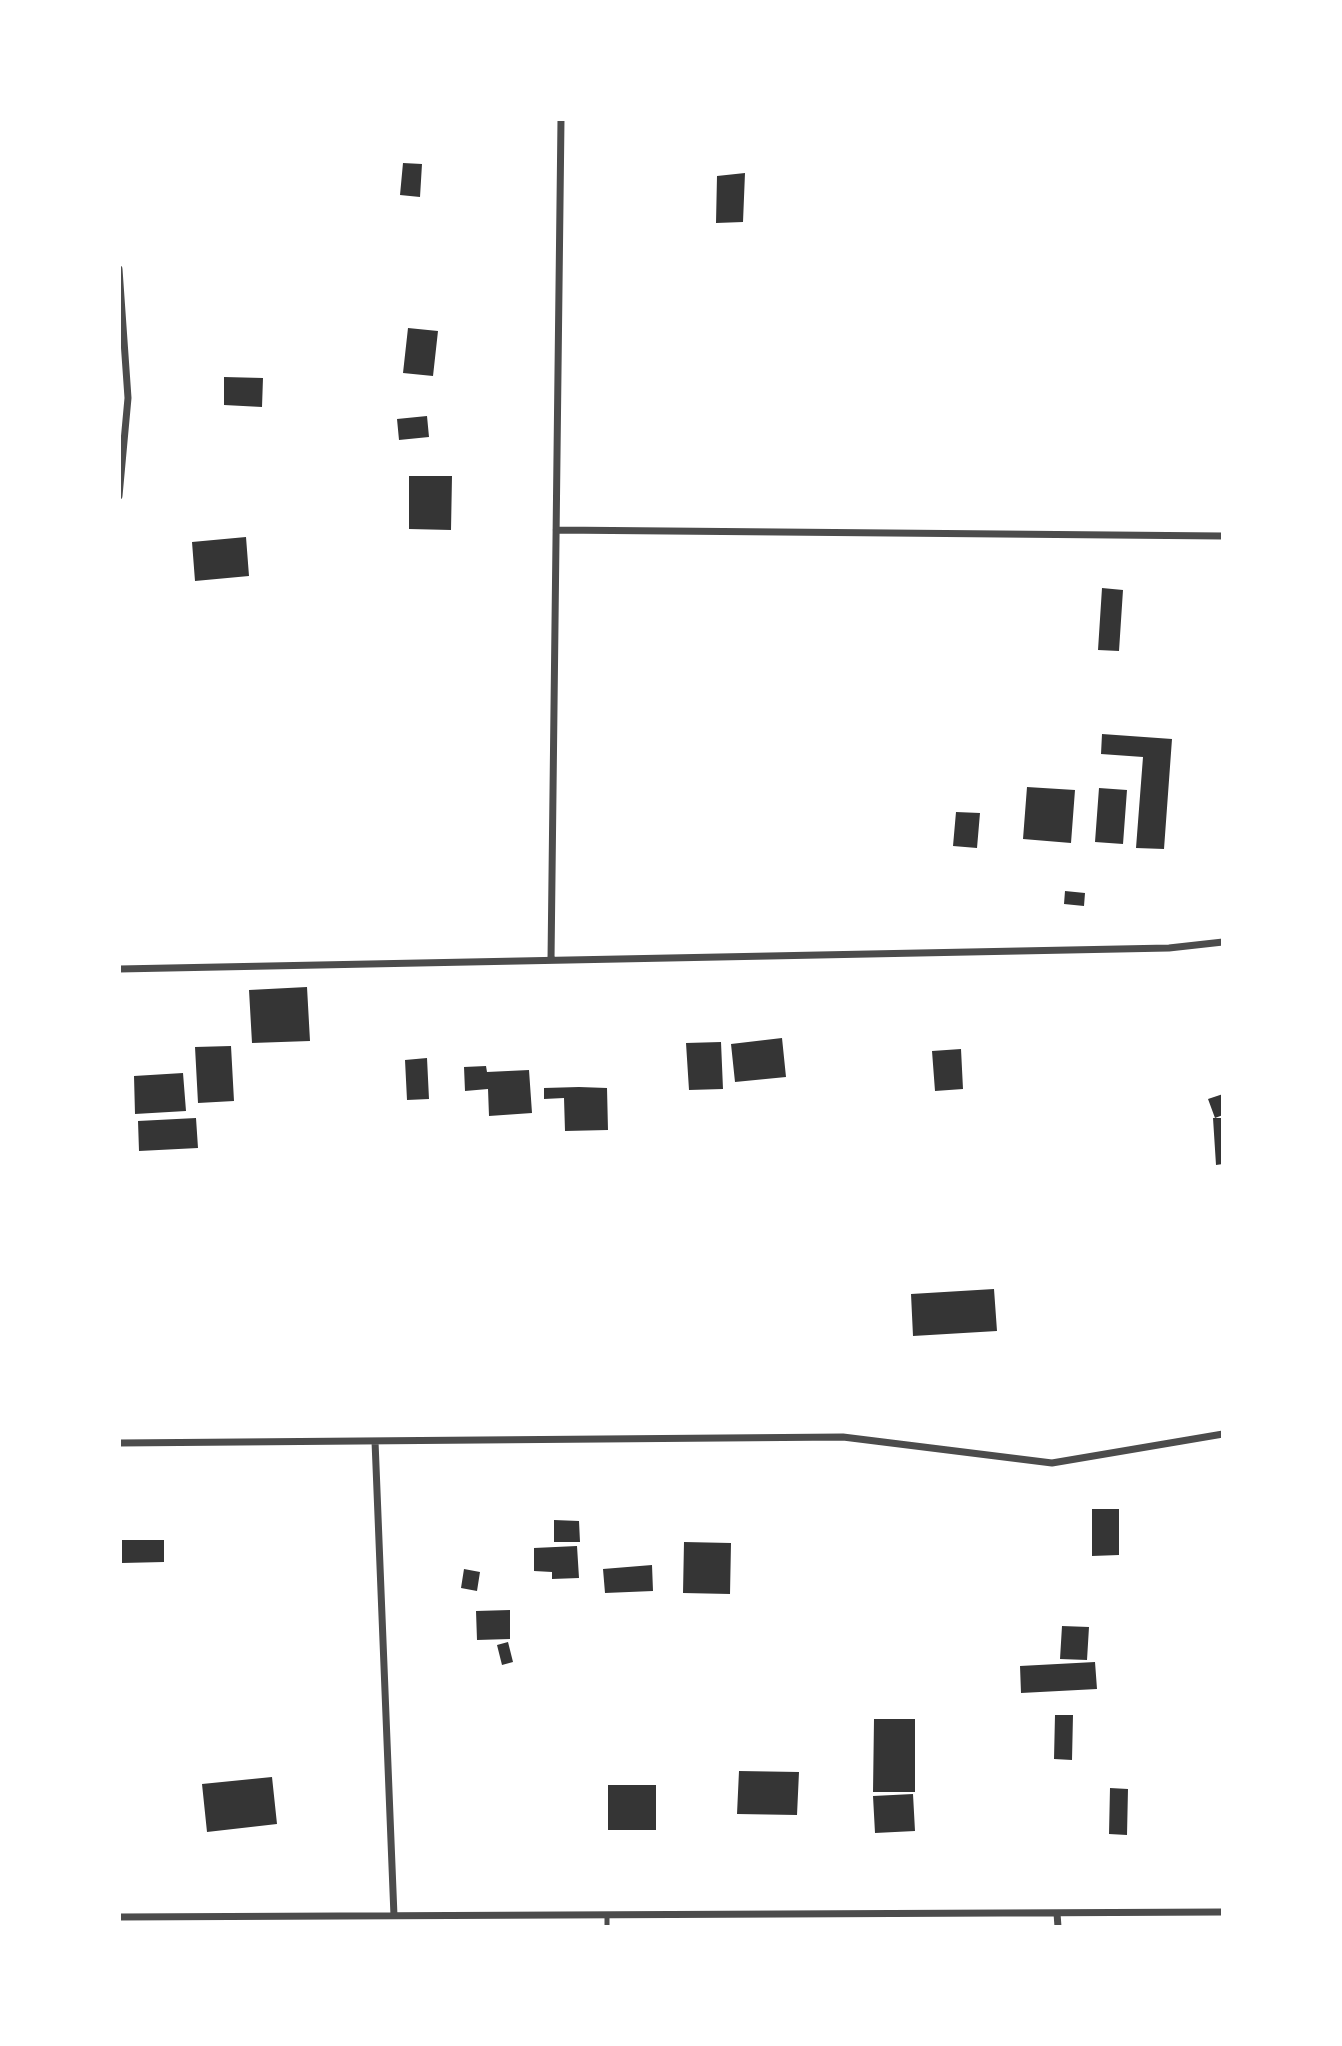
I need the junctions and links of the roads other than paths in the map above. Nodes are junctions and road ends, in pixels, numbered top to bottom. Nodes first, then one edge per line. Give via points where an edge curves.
1 (561, 119) edge
2 (119, 269) edge
3 (119, 496) edge
4 (556, 530) junction
5 (1223, 536) edge
6 (1223, 942) edge
7 (551, 960) junction
8 (119, 969) edge
9 (1223, 1434) edge
10 (375, 1441) junction
11 (119, 1443) edge
12 (1223, 1912) edge
13 (1057, 1913) junction
14 (607, 1914) junction
15 (394, 1916) junction
16 (119, 1917) edge
17 (607, 1927) edge
18 (1058, 1927) edge

1 - 4 street
2 - 3 street via 128,398
4 - 5 street
4 - 7 street
6 - 7 street via 1169,948
7 - 8 street
9 - 10 street via 1052,1463 844,1437
10 - 11 street
10 - 15 street
12 - 13 street
13 - 14 street
13 - 18 street
14 - 15 street
14 - 17 lane
15 - 16 street

